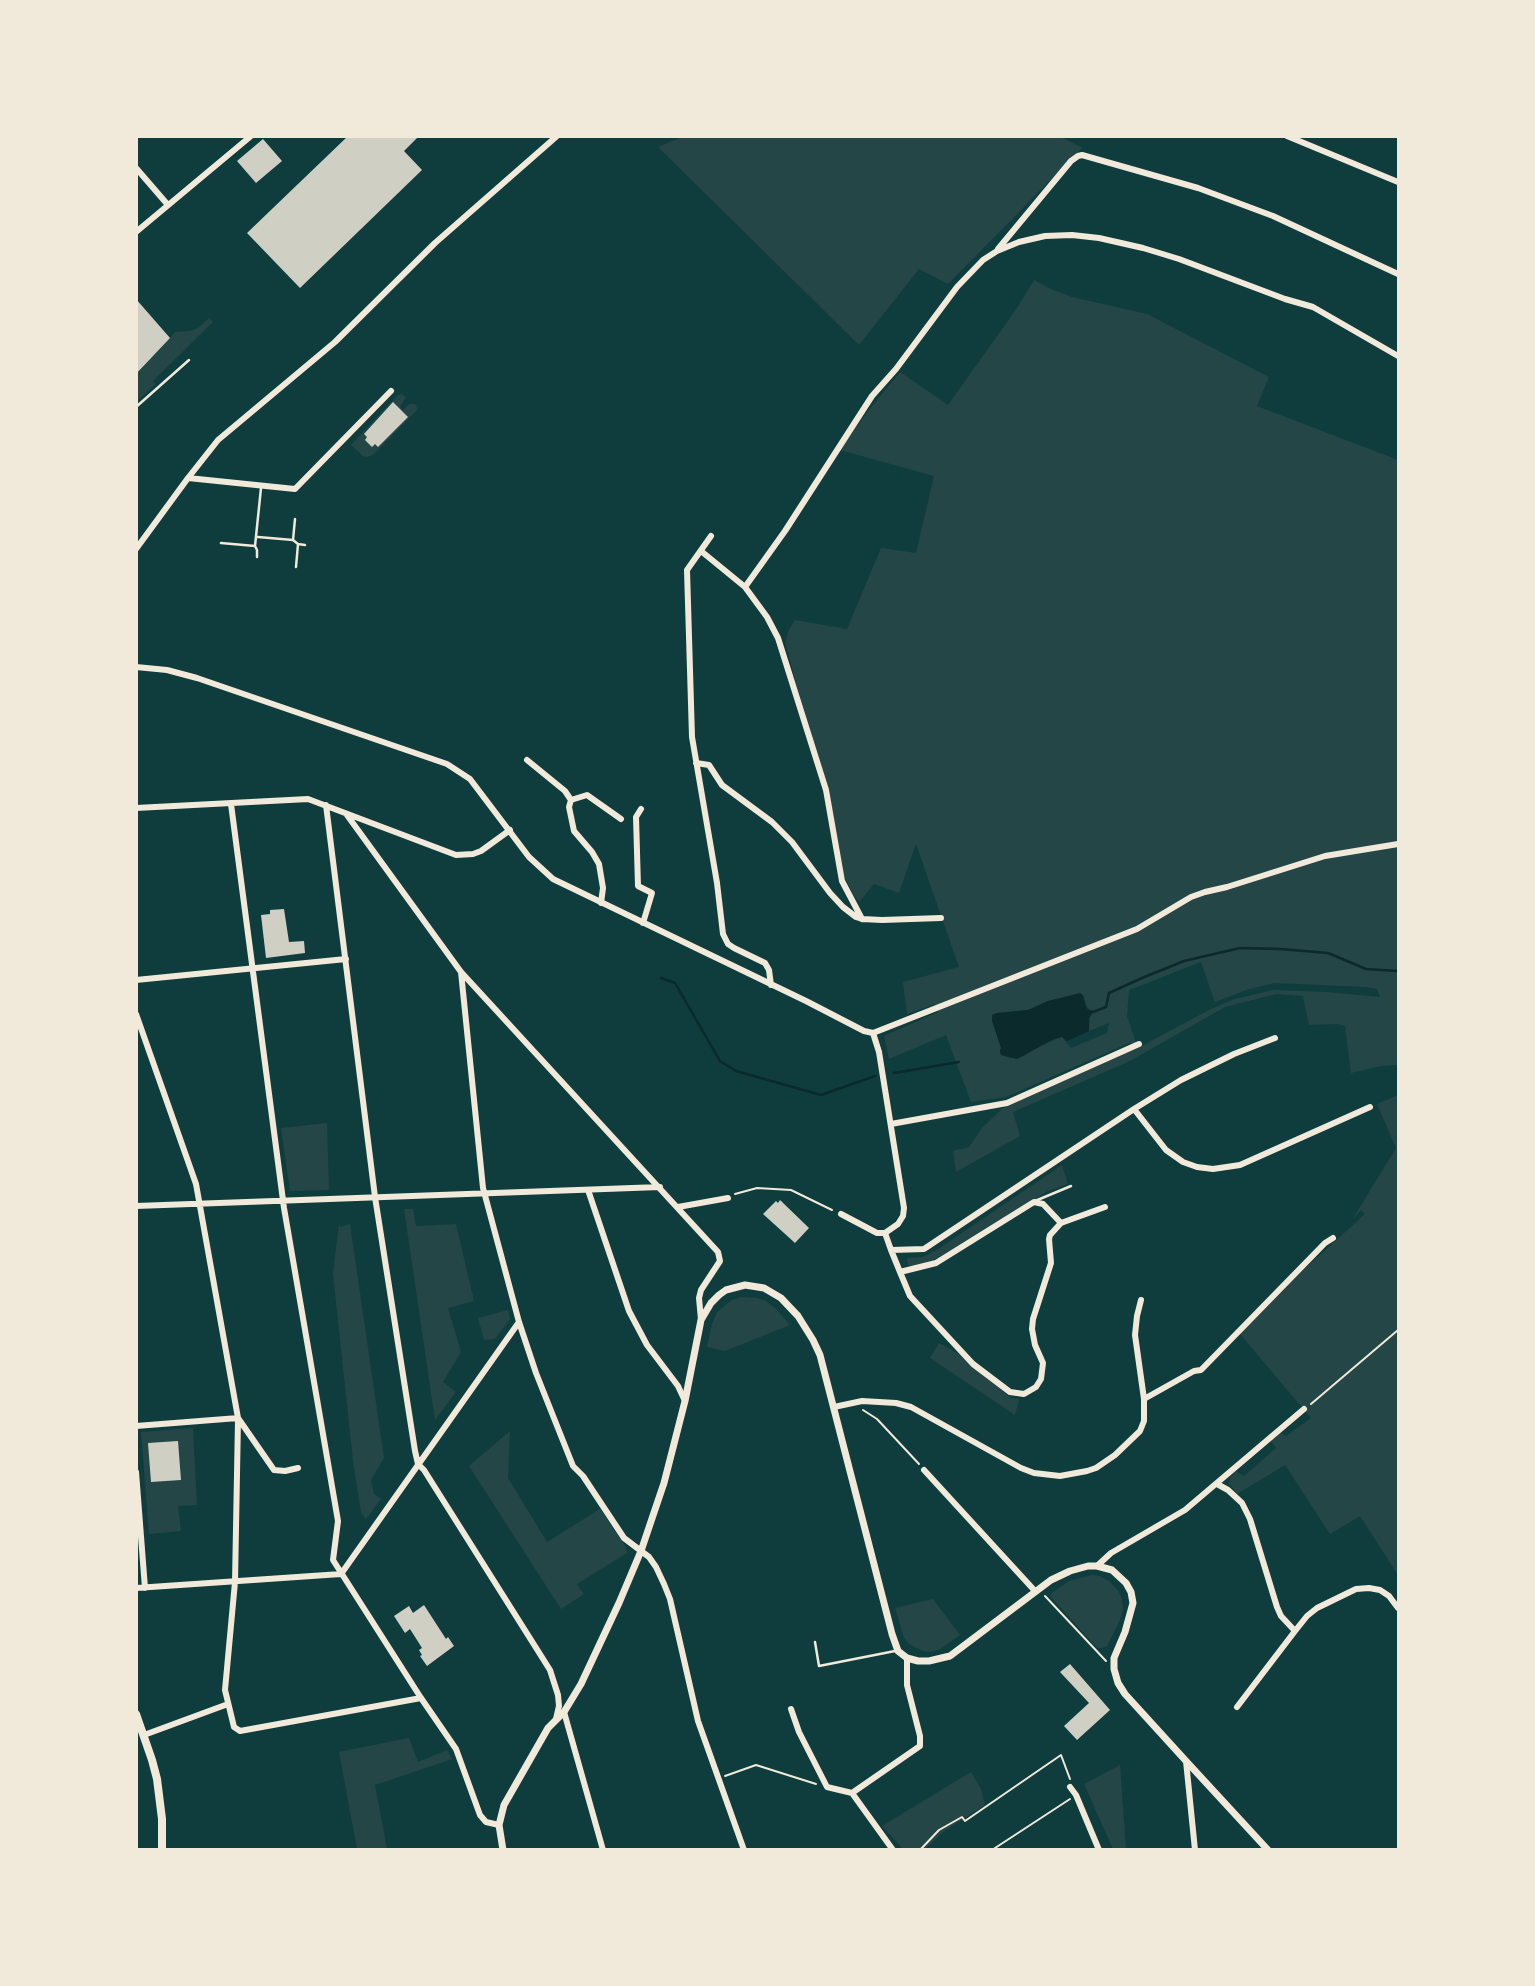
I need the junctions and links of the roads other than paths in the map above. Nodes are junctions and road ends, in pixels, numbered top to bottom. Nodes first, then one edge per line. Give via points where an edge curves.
1 (250, 136) edge
2 (557, 136) edge
3 (1287, 136) edge
4 (136, 168) edge
5 (1398, 182) edge
6 (169, 205) junction
7 (136, 232) edge
8 (997, 251) junction
9 (1398, 274) edge
10 (1398, 356) edge
11 (189, 360) dead end
12 (391, 391) dead end
13 (136, 407) edge
14 (188, 478) junction
15 (261, 486) junction
16 (295, 519) dead end
17 (711, 536) dead end
18 (256, 537) junction
19 (293, 540) junction
20 (221, 543) dead end
21 (299, 544) junction
22 (305, 545) dead end
23 (255, 547) junction
24 (136, 549) edge
25 (701, 551) junction
26 (257, 557) dead end
27 (296, 568) dead end
28 (745, 587) junction
29 (136, 667) edge
30 (527, 760) dead end
31 (696, 762) junction
32 (571, 800) junction
33 (231, 804) junction
34 (326, 806) junction
35 (136, 808) edge
36 (641, 809) dead end
37 (348, 815) junction
38 (621, 819) dead end
39 (510, 830) junction
40 (1398, 844) edge
41 (601, 903) junction
42 (941, 918) dead end
43 (862, 919) junction
44 (643, 923) junction
45 (346, 959) junction
46 (252, 967) junction
47 (461, 972) junction
48 (136, 980) edge
49 (771, 985) junction
50 (136, 1014) edge
51 (873, 1033) junction
52 (145, 1038) junction
53 (1275, 1038) dead end
54 (136, 1041) edge
55 (1139, 1044) dead end
56 (1370, 1107) dead end
57 (1134, 1109) junction
58 (891, 1124) junction
59 (1071, 1186) dead end
60 (660, 1187) junction
61 (588, 1190) junction
62 (485, 1194) junction
63 (375, 1197) junction
64 (728, 1198) road end
65 (283, 1200) junction
66 (1034, 1202) junction
67 (200, 1203) junction
68 (136, 1206) edge
69 (678, 1207) junction
70 (1105, 1207) dead end
71 (841, 1214) road end
72 (1060, 1223) junction
73 (886, 1233) junction
74 (1333, 1238) dead end
75 (891, 1250) junction
76 (900, 1272) junction
77 (1142, 1300) dead end
78 (701, 1320) junction
79 (519, 1322) junction
80 (1144, 1399) junction
81 (685, 1401) junction
82 (834, 1407) junction
83 (1304, 1409) road end
84 (239, 1418) junction
85 (136, 1426) edge
86 (418, 1464) junction
87 (298, 1468) dead end
88 (924, 1470) road end
89 (136, 1472) edge
90 (1217, 1484) junction
91 (640, 1551) junction
92 (1097, 1566) junction
93 (341, 1574) junction
94 (235, 1581) junction
95 (136, 1588) edge
96 (145, 1588) junction
97 (1035, 1591) junction
98 (1398, 1608) edge
99 (1295, 1632) junction
100 (814, 1642) dead end
101 (898, 1651) junction
102 (907, 1658) junction
103 (421, 1698) junction
104 (228, 1704) junction
105 (1237, 1707) dead end
106 (791, 1709) dead end
107 (564, 1712) junction
108 (136, 1714) edge
109 (556, 1719) junction
110 (144, 1735) junction
111 (1186, 1761) junction
112 (1070, 1787) road end
113 (852, 1793) junction
114 (499, 1825) junction
115 (890, 1849) edge
116 (162, 1850) edge
117 (503, 1850) edge
118 (603, 1850) edge
119 (744, 1850) edge
120 (1099, 1850) edge
121 (1195, 1850) edge
122 (1268, 1850) edge

1 - 6 street
2 - 14 street via 435,243 335,342 218,440
3 - 5 street
4 - 6 street
6 - 7 street
8 - 9 street via 1071,161 1082,155 1198,188 1273,216
8 - 10 street via 1045,236 1072,235 1143,248 1313,307
8 - 28 street via 957,287 873,396
11 - 13 lane
12 - 15 street via 295,489
14 - 15 street
14 - 24 street
15 - 18 lane
16 - 19 lane
17 - 25 street
18 - 19 lane
18 - 23 lane
19 - 21 lane
20 - 23 lane
21 - 22 lane
21 - 27 lane
23 - 26 lane
25 - 28 street
25 - 31 street via 686,578 690,718
28 - 43 street via 767,617 787,662 826,790 842,881
29 - 39 street via 197,678 447,764 470,779
30 - 32 street
31 - 43 street via 709,765 722,785 772,822 843,907
31 - 49 street via 723,934 728,944 765,963
32 - 38 street via 587,795
32 - 41 street via 574,831 599,864
33 - 34 street via 308,799
33 - 35 street
33 - 46 street
34 - 37 street
34 - 45 street
36 - 44 street via 636,817 638,886 652,893
37 - 39 street via 456,855 481,851
37 - 47 street
39 - 41 street via 529,857 553,879
40 - 51 street via 1325,856 1191,897 1137,929
41 - 44 street
42 - 43 street
44 - 49 street
45 - 46 street
45 - 63 street
46 - 48 street
46 - 65 street
47 - 60 street
47 - 62 street
49 - 51 street
50 - 52 street
51 - 58 street
52 - 54 street
52 - 67 street
53 - 57 street via 1202,1070
55 - 58 street via 1007,1103
56 - 57 street via 1240,1165 1213,1169 1183,1162 1166,1150
57 - 75 street via 924,1249
58 - 73 street via 904,1208 898,1224
59 - 66 lane
60 - 61 street
60 - 69 street
61 - 62 street
61 - 81 street via 629,1311
62 - 63 street
62 - 79 street
63 - 65 street
63 - 86 street
64 - 69 street
65 - 67 street
65 - 93 street via 338,1521 333,1560
66 - 72 street via 1043,1204
66 - 76 street via 936,1263
67 - 68 street
67 - 84 street
69 - 78 street via 720,1257 701,1290
70 - 72 street
71 - 73 street via 877,1234
72 - 76 street via 1050,1235 1051,1263 1032,1318 1043,1363 1041,1379 1024,1394 1010,1392 973,1364 910,1296
73 - 75 street
74 - 80 street via 1200,1370
75 - 76 street
77 - 80 street via 1135,1335
78 - 81 street
78 - 82 street via 710,1303 726,1290 745,1285 772,1293 798,1316 813,1340
79 - 86 street
79 - 91 street via 573,1466 624,1538
80 - 82 street via 1144,1422 1133,1439 1096,1468 1060,1476 1021,1468 911,1407 862,1401
81 - 91 street
82 - 101 street
83 - 90 street
84 - 85 street
84 - 87 street via 274,1470
84 - 94 street
86 - 93 street
86 - 109 street via 550,1670 558,1695
88 - 97 street
89 - 96 street
90 - 92 street
90 - 99 street via 1242,1503 1277,1607
91 - 107 street via 596,1654
91 - 119 street via 656,1567 670,1599 698,1721
92 - 97 street via 1061,1575
92 - 111 street via 1119,1575 1133,1603 1114,1658 1118,1683
93 - 94 street
93 - 103 street
94 - 96 street
94 - 104 street via 225,1690
95 - 96 street
97 - 102 street via 950,1656 929,1661
98 - 99 street via 1380,1590 1356,1589 1317,1608
99 - 105 street
100 - 101 lane via 819,1666
101 - 102 street
102 - 113 street via 907,1685 920,1746
103 - 104 street via 240,1731 233,1727
103 - 114 street via 456,1749 480,1815
104 - 110 street
106 - 113 street via 827,1787
107 - 109 street
107 - 118 street
108 - 110 main road
109 - 114 street via 504,1805
110 - 116 main road via 159,1793
111 - 121 street
111 - 122 street
112 - 120 street
113 - 115 street
114 - 117 street

